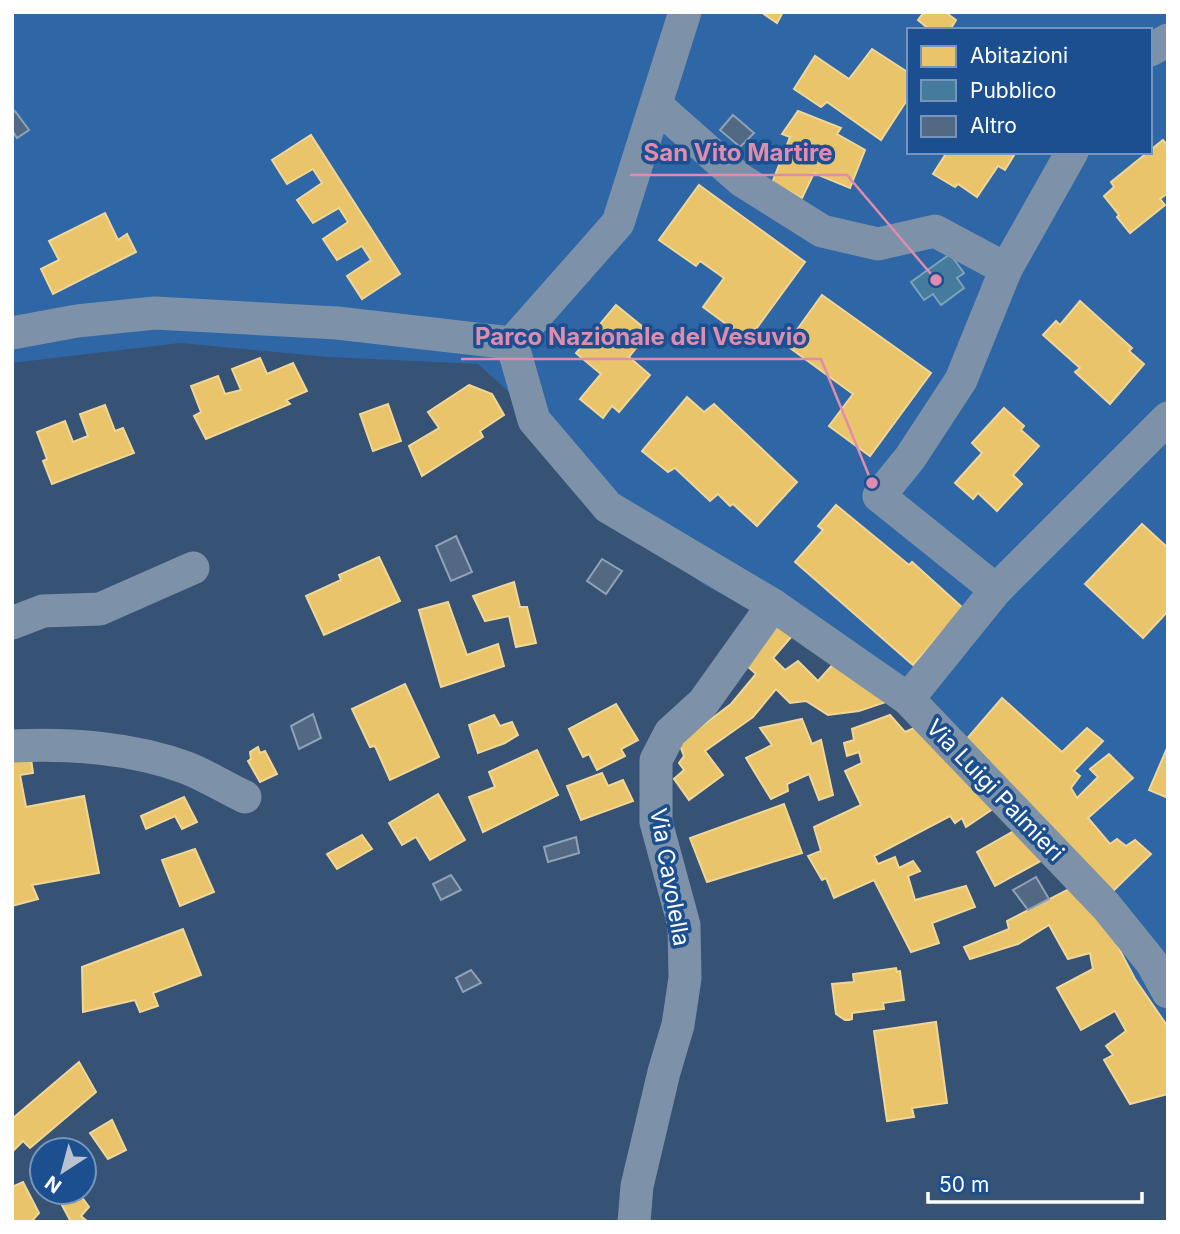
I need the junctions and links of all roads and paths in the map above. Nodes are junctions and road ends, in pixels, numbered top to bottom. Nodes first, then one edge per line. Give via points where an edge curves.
1 (685, 12) edge
2 (1168, 40) edge
3 (1152, 49) edge
4 (656, 105) junction
5 (1071, 154) edge
6 (1006, 269) junction
7 (12, 333) edge
8 (512, 343) junction
9 (1168, 418) edge
10 (193, 568) dead end
11 (996, 590) junction
12 (773, 605) junction
13 (12, 623) edge
14 (908, 699) junction
15 (12, 746) edge
16 (245, 797) dead end
17 (1168, 992) edge
18 (634, 1222) edge

1 - 4 street
2 - 3 street
4 - 6 street via 741,180 822,231 878,244 934,231
4 - 8 street via 618,222
5 - 6 street
6 - 11 street via 961,380 879,496
7 - 8 street via 155,313 337,323
8 - 12 street via 534,420 608,507
9 - 11 street, Via Luigi Palmieri
10 - 13 street via 100,609 43,611
11 - 14 street, Via Luigi Palmieri
12 - 14 street
12 - 18 street, Via Cavolella via 703,703 670,733 656,760 656,822 684,925 685,978 678,1025 637,1186
14 - 17 street, Via Luigi Palmieri via 1106,905 1152,963
15 - 16 street via 118,750 187,768

